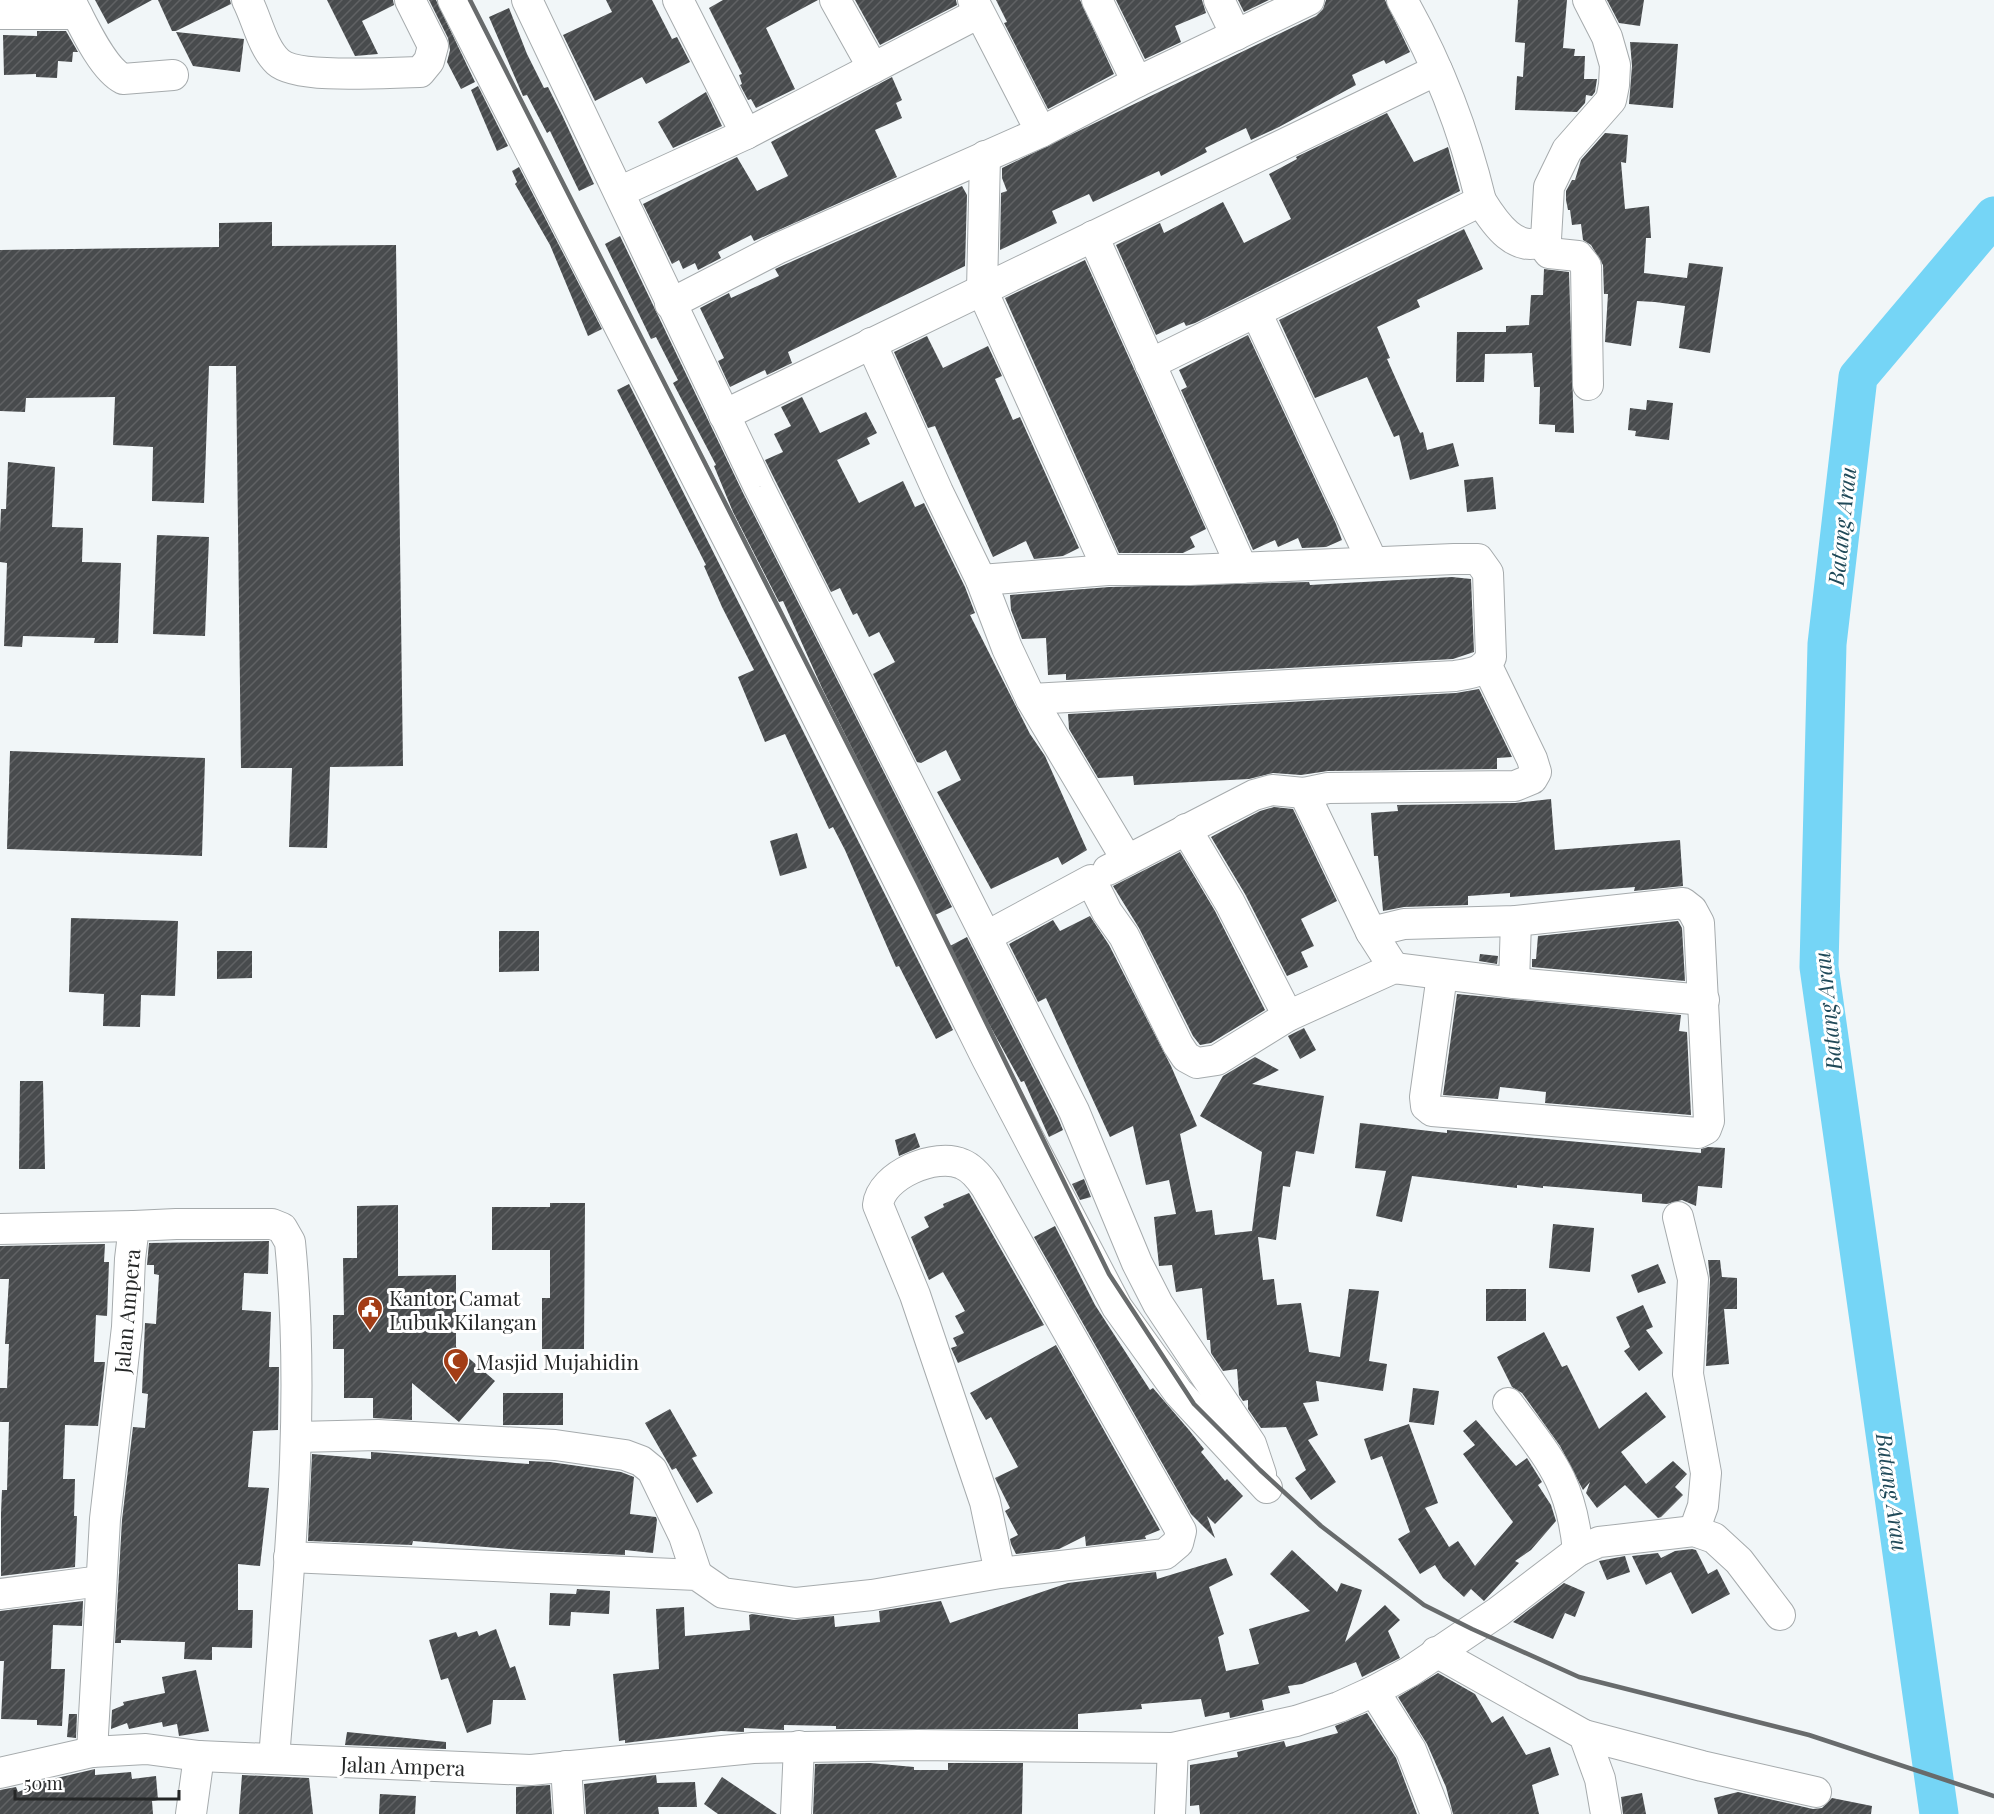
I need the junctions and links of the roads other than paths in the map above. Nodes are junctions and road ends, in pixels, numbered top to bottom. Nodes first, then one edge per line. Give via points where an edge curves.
1 (247, 0) edge
2 (410, 0) edge
3 (453, 0) edge
4 (527, 0) edge
5 (678, 0) edge
6 (835, 0) edge
7 (1097, 0) edge
8 (1219, 0) edge
9 (1309, 0) edge
10 (1402, 0) edge
11 (1588, 0) edge
12 (74, 7) edge
13 (976, 7) edge
14 (0, 14) edge
15 (1236, 35) junction
16 (873, 68) junction
17 (1437, 70) junction
18 (173, 75) dead end
19 (1137, 82) junction
20 (1041, 132) junction
21 (746, 134) junction
22 (986, 156) junction
23 (619, 192) junction
24 (1481, 201) junction
25 (1093, 236) junction
26 (1541, 242) junction
27 (982, 290) junction
28 (670, 304) junction
29 (1256, 312) junction
30 (871, 343) junction
31 (1150, 364) junction
32 (1588, 385) dead end
33 (724, 415) junction
34 (1372, 561) junction
35 (1242, 568) junction
36 (1108, 570) junction
37 (981, 580) junction
38 (1487, 666) junction
39 (1031, 699) junction
40 (1304, 793) junction
41 (1186, 829) junction
42 (1126, 860) junction
43 (1091, 880) junction
44 (1516, 921) junction
45 (1371, 932) junction
46 (987, 936) junction
47 (1394, 968) junction
48 (1442, 975) junction
49 (1514, 983) junction
50 (1704, 1000) junction
51 (1288, 1016) junction
52 (1678, 1217) dead end
53 (134, 1227) junction
54 (0, 1229) edge
55 (1508, 1403) dead end
56 (297, 1437) junction
57 (1694, 1531) junction
58 (1578, 1551) junction
59 (290, 1557) junction
60 (1000, 1573) junction
61 (697, 1575) junction
62 (101, 1581) junction
63 (0, 1594) edge
64 (1780, 1615) dead end
65 (1436, 1652) junction
66 (1374, 1691) junction
67 (1584, 1735) junction
68 (799, 1746) junction
69 (1173, 1748) junction
70 (92, 1752) junction
71 (199, 1756) junction
72 (274, 1759) junction
73 (566, 1766) junction
74 (1, 1770) edge
75 (1816, 1792) dead end
76 (191, 1814) edge
77 (569, 1814) edge
78 (796, 1814) edge
79 (1170, 1814) edge
80 (1436, 1814) edge
81 (1606, 1814) edge

1 - 2 street via 269,51 279,63 294,71 336,73 420,72 425,68 433,46
3 - 46 street via 764,610 987,1059 1117,1307 1178,1392 1267,1488 1251,1444 1152,1293 1074,1111
4 - 23 street
5 - 21 street
6 - 16 street
7 - 19 street
8 - 15 street
9 - 15 street
10 - 17 street
11 - 26 street via 1607,37 1615,65 1614,85 1611,99 1567,150 1556,171 1548,194 1548,232
12 - 14 street
12 - 18 street via 116,75 123,79
13 - 16 street
13 - 20 street
15 - 19 street
16 - 21 street
17 - 24 street via 1455,111
17 - 25 street
19 - 20 street
20 - 22 street
21 - 23 street
22 - 27 street
22 - 28 street via 779,248
23 - 28 street
24 - 26 street via 1502,230 1519,243
24 - 29 street
25 - 27 street
25 - 31 street
26 - 32 street via 1549,253 1578,256 1586,266
27 - 30 street
27 - 36 street
28 - 33 street
29 - 31 street
29 - 34 street
30 - 33 street
30 - 37 street
31 - 35 street
33 - 46 street via 823,618
34 - 35 street
34 - 38 street via 1471,558 1481,562 1488,573 1491,657
35 - 36 street
36 - 37 street
37 - 39 street
38 - 39 street via 1478,672 1455,676
38 - 40 street via 1532,759 1536,772 1532,779 1515,786 1328,788
39 - 42 street
40 - 41 street via 1272,790 1254,795
40 - 45 street
41 - 42 street
41 - 51 street via 1230,903
42 - 43 street
43 - 46 street
43 - 51 street via 1186,1057 1197,1063 1217,1060
44 - 45 street via 1404,924
44 - 49 street
44 - 50 street via 1683,903 1699,923
45 - 47 street
47 - 48 street
47 - 51 street
48 - 49 street
48 - 50 street via 1425,1097 1426,1106 1432,1111 1698,1133 1710,1121
49 - 50 street
52 - 57 street via 1693,1279 1688,1374 1706,1473
53 - 54 street
53 - 56 street, Jalan Ampera via 272,1224 287,1234 292,1265
53 - 62 street, Jalan Ampera
55 - 58 street via 1559,1473 1575,1518
56 - 59 street, Jalan Ampera
56 - 61 street via 378,1435 555,1445 625,1455 652,1470 684,1536
57 - 58 street, Jalan Ampera via 1599,1542
57 - 64 street via 1714,1538 1739,1561
58 - 65 street, Jalan Ampera via 1498,1612
59 - 61 street
59 - 72 street, Jalan Ampera
60 - 60 street via 1165,1554 1178,1543 1181,1531 986,1187 979,1176 950,1160 898,1175 879,1196 878,1205 915,1295 985,1502
60 - 61 street via 796,1603 723,1593
62 - 63 street
62 - 70 street, Jalan Ampera
65 - 66 street, Jalan Ampera
65 - 67 street
66 - 69 street, Jalan Ampera via 1296,1721
66 - 80 street via 1411,1750
67 - 75 street
67 - 81 street via 1600,1779
68 - 69 street, Jalan Ampera
68 - 73 street, Jalan Ampera
68 - 78 street
69 - 79 street
70 - 71 street, Jalan Ampera via 146,1749
70 - 74 street, Jalan Ampera
71 - 72 street, Jalan Ampera
71 - 76 street
72 - 73 street, Jalan Ampera via 531,1770
73 - 77 street

